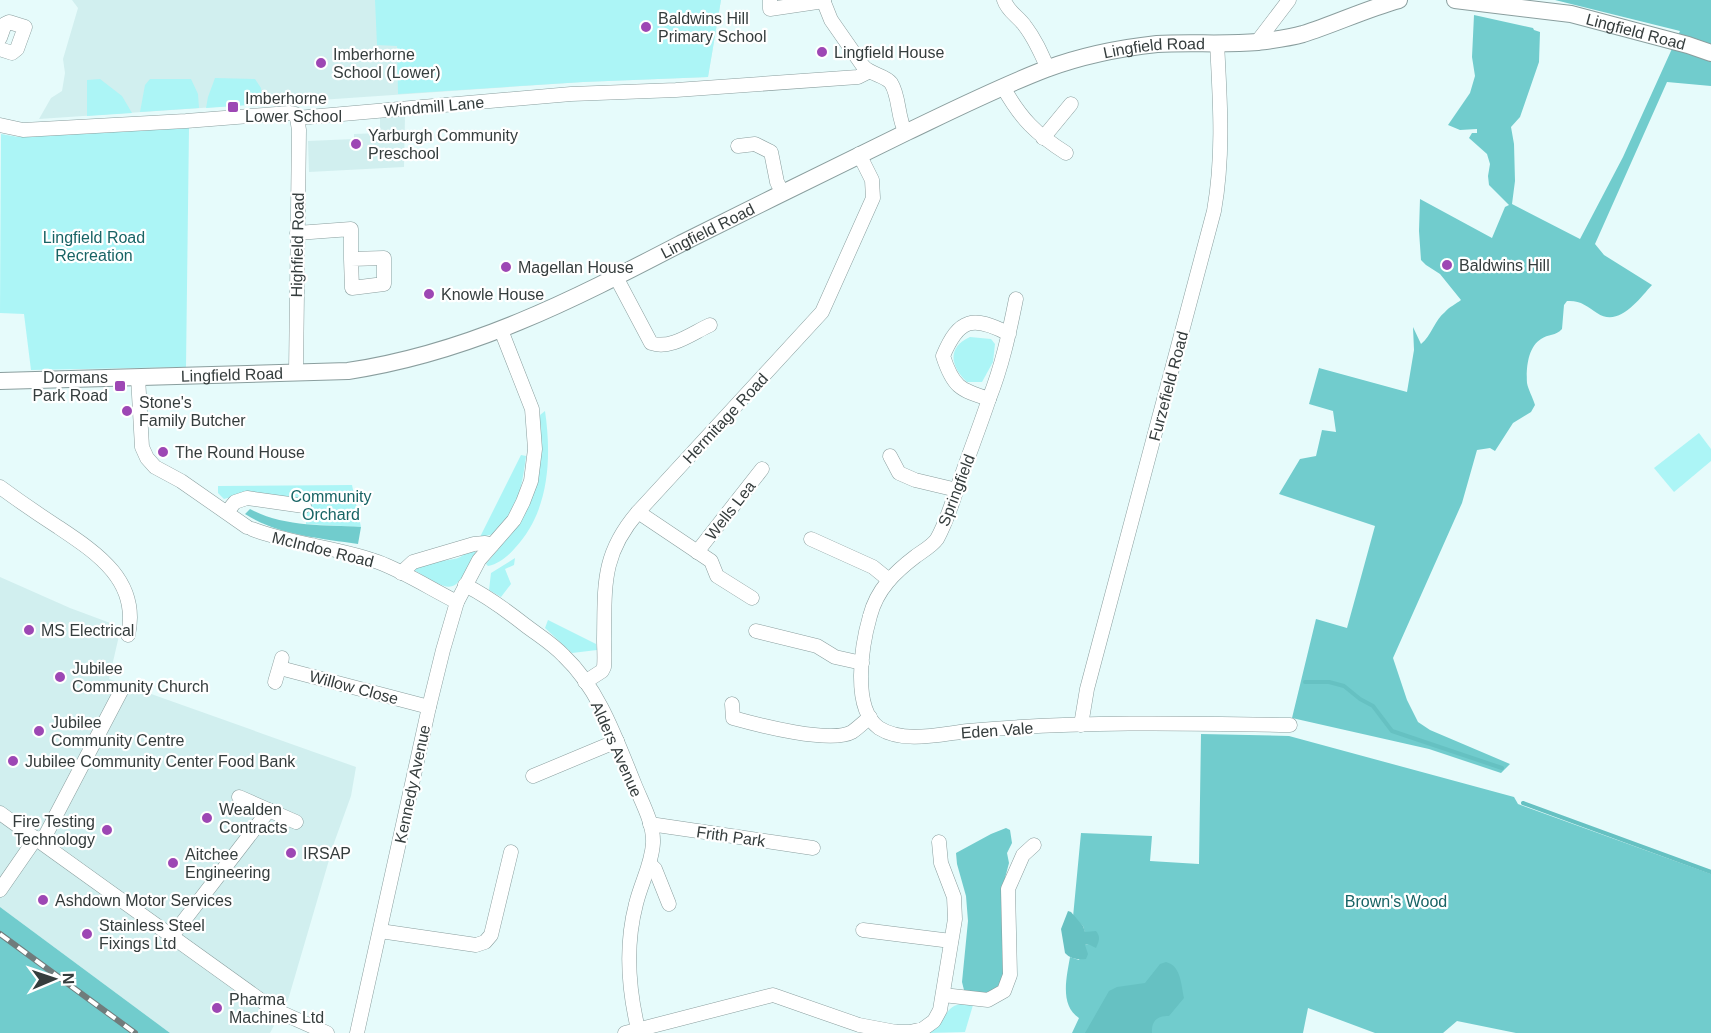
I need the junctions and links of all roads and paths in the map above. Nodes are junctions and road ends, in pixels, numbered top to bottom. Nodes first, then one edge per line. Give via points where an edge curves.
1 (770, 0) edge
2 (1004, 0) edge
3 (1289, 0) edge
4 (1399, 0) edge
5 (1455, 0) edge
6 (823, 1) edge
7 (0, 38) edge
8 (1257, 42) junction
9 (1217, 43) junction
10 (0, 49) edge
11 (1711, 53) edge
12 (1048, 69) junction
13 (868, 72) junction
14 (1003, 87) junction
15 (1071, 104) dead end
16 (297, 118) junction
17 (0, 125) edge
18 (906, 133) junction
19 (1043, 138) junction
20 (738, 146) dead end
21 (1066, 153) dead end
22 (859, 154) junction
23 (782, 192) junction
24 (297, 233) junction
25 (351, 259) dead end
26 (616, 278) junction
27 (1016, 300) dead end
28 (710, 325) dead end
29 (501, 330) junction
30 (1009, 334) junction
31 (296, 373) junction
32 (138, 377) junction
33 (0, 381) edge
34 (0, 391) edge
35 (990, 399) junction
36 (890, 456) dead end
37 (762, 469) dead end
38 (0, 487) edge
39 (957, 490) junction
40 (304, 506) dead end
41 (227, 512) junction
42 (638, 512) junction
43 (811, 539) dead end
44 (492, 545) junction
45 (697, 552) junction
46 (401, 573) junction
47 (889, 580) junction
48 (465, 585) junction
49 (752, 598) dead end
50 (457, 602) junction
51 (756, 631) dead end
52 (128, 634) dead end
53 (862, 663) junction
54 (275, 682) dead end
55 (585, 682) junction
56 (121, 691) dead end
57 (732, 704) dead end
58 (429, 707) junction
59 (870, 717) junction
60 (1081, 725) junction
61 (1290, 725) dead end
62 (617, 741) junction
63 (533, 776) dead end
64 (239, 797) dead end
65 (269, 810) junction
66 (0, 813) edge
67 (296, 822) dead end
68 (650, 824) junction
69 (39, 840) junction
70 (939, 842) dead end
71 (1034, 845) dead end
72 (813, 848) dead end
73 (511, 852) dead end
74 (650, 864) junction
75 (0, 890) edge
76 (669, 904) dead end
77 (863, 930) dead end
78 (380, 931) junction
79 (172, 936) junction
80 (951, 941) junction
81 (943, 995) junction
82 (632, 1031) edge
83 (327, 1033) edge
84 (357, 1033) edge
85 (896, 1033) edge

1 - 6 street via 770,9
2 - 12 street via 1006,8 1022,22 1039,47
3 - 8 street
4 - 8 street, Lingfield Road via 1300,35
5 - 11 street, Lingfield Road via 1571,14
6 - 13 street via 831,20
7 - 10 street via 9,22 25,27 17,49 12,53
8 - 9 street, Lingfield Road
9 - 12 street, Lingfield Road via 1157,44 1081,58
9 - 60 street, Furzefield Road via 1222,143 1214,211
12 - 14 street, Lingfield Road
13 - 16 street, Windmill Lane via 858,77 571,94
13 - 18 street via 892,85
14 - 18 street, Lingfield Road
14 - 19 street via 1024,121
15 - 19 street
16 - 17 street, Windmill Lane via 289,113 23,130
16 - 24 street, Highfield Road
18 - 22 street, Lingfield Road
19 - 21 street
20 - 23 street via 755,144 771,152
22 - 23 street, Lingfield Road
22 - 42 street, Hermitage Road via 872,180 873,198 822,312
23 - 26 street, Lingfield Road
24 - 25 street via 351,229
24 - 31 street, Highfield Road
26 - 28 street via 651,343 668,346
26 - 29 street, Lingfield Road
27 - 30 street, Springfield
29 - 31 street, Lingfield Road via 391,364
29 - 44 street, Kennedy Avenue via 532,409 535,449 531,481 523,502 514,520
30 - 35 street, Springfield
30 - 35 street via 975,322 961,326 943,356 949,375 964,391
31 - 32 street, Lingfield Road
32 - 33 street, Lingfield Road
32 - 41 street via 142,447 147,458
33 - 34 street
35 - 39 street, Springfield
36 - 39 street via 899,474
37 - 45 street, Wells Lea
38 - 52 street via 105,561 130,606
39 - 47 street, Springfield via 935,542
40 - 41 street via 247,498 235,502
41 - 46 street, McIndoe Road via 250,528 378,562
42 - 45 street, Wells Lea
42 - 55 street, Hermitage Road via 611,553 606,578 604,667
43 - 47 street via 873,567
44 - 46 street via 474,544 412,562
44 - 48 street, Kennedy Avenue
45 - 49 street, Wells Lea via 711,561 717,576
46 - 50 street, McIndoe Road
47 - 53 street, Springfield via 870,616
48 - 50 street, Kennedy Avenue
48 - 55 street, Alders Avenue via 485,594 564,656
50 - 58 street, Kennedy Avenue
51 - 53 street via 817,646 835,657
53 - 59 street, Springfield via 860,686
54 - 58 street, Willow Close via 281,663
55 - 62 street, Alders Avenue
56 - 69 street
57 - 59 street via 733,718 830,737 851,733
58 - 78 street, Kennedy Avenue
59 - 60 street, Eden Vale via 878,727 893,734 913,737
60 - 61 street, Eden Vale
62 - 63 street
62 - 68 street, Alders Avenue
64 - 65 street
65 - 67 street
65 - 79 street
66 - 69 street
68 - 72 street, Frith Park
68 - 74 street, Alders Avenue
69 - 75 street
69 - 79 street
70 - 80 street via 940,863 954,897
71 - 81 street via 1023,855 1008,889 1010,975 1004,991 988,1000
73 - 78 street via 491,936 485,942 476,945
74 - 76 street
74 - 82 street, Alders Avenue via 630,930
77 - 80 street
78 - 84 street, Kennedy Avenue
79 - 83 street via 273,1009
80 - 81 street
81 - 85 street via 934,1021 923,1029
82 - 85 street via 774,995 859,1025

